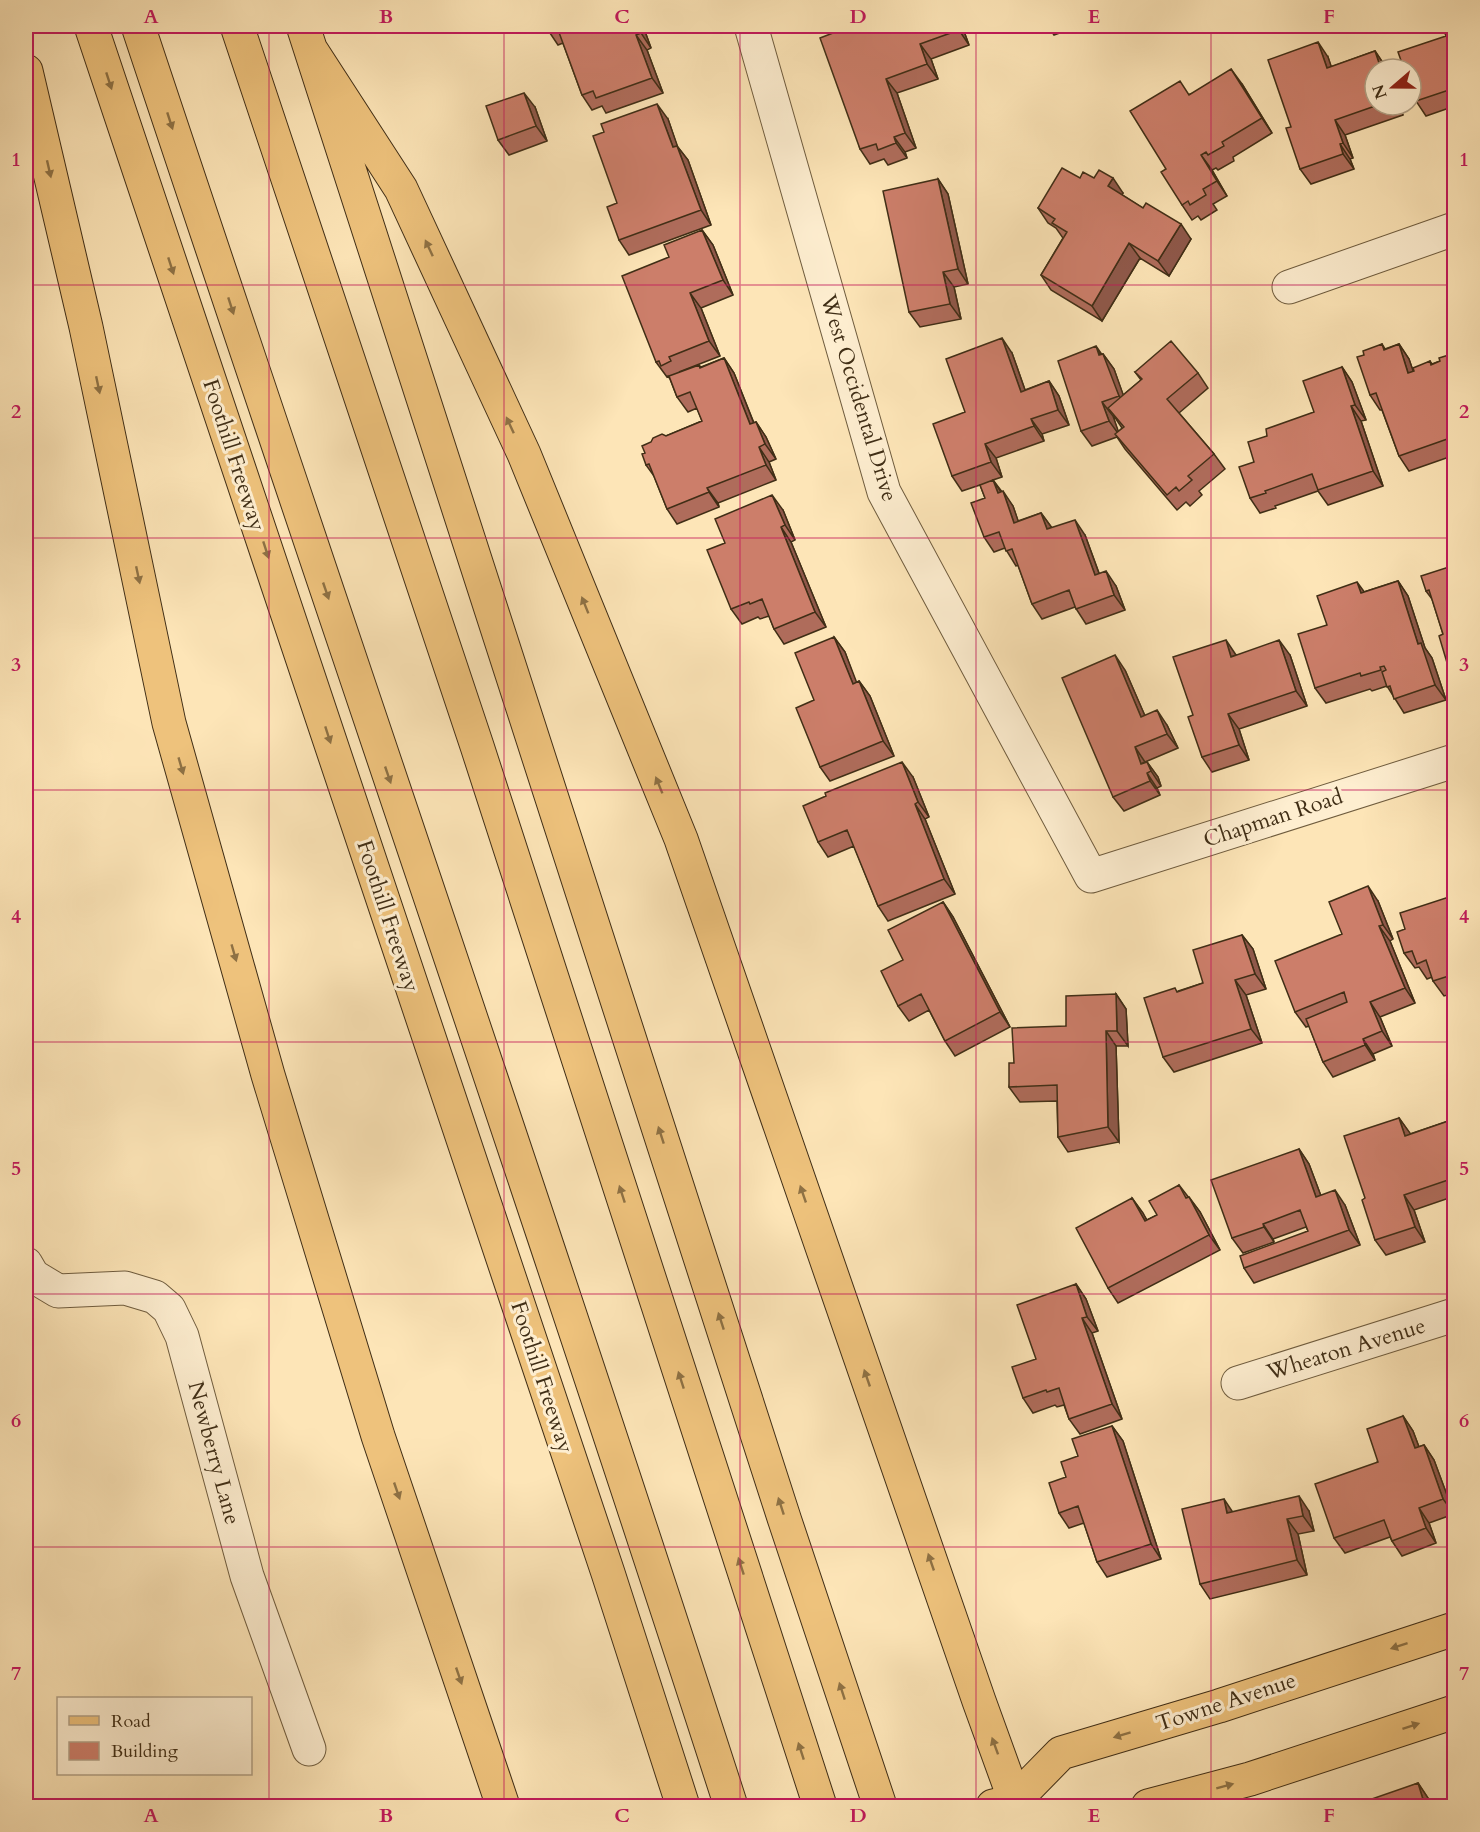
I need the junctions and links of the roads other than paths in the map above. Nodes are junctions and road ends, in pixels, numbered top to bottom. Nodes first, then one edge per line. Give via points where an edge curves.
1 (91, 26) edge
2 (138, 26) edge
3 (237, 26) edge
4 (751, 26) edge
5 (307, 38) edge
6 (26, 71) edge
7 (1455, 229) edge
8 (1289, 287) dead end
9 (1455, 760) edge
10 (1091, 876) joint
11 (26, 1264) edge
12 (1455, 1315) edge
13 (1238, 1383) dead end
14 (1455, 1629) edge
15 (1455, 1712) edge
16 (309, 1749) dead end
17 (1014, 1805) edge
18 (503, 1806) edge
19 (683, 1806) edge
20 (731, 1806) edge
21 (820, 1806) edge
22 (880, 1806) edge
23 (1148, 1806) edge

1 -> 19 main road, Foothill Freeway
2 -> 20 main road via 632,1499
21 -> 3 main road via 477,746
4 - 10 street, West Occidental Drive via 884,492
17 -> 5 main road via 681,839 524,454 401,189
22 -> 5 main road
6 -> 18 main road via 86,327 169,723 268,1075 378,1436
7 - 8 street
9 - 10 street, Chapman Road
11 - 16 street, Newberry Lane via 33,1276 58,1291 125,1288 155,1297 169,1309 182,1336 247,1576
12 - 13 street, Wheaton Avenue
14 -> 17 main road, Towne Avenue via 1061,1753
23 -> 15 main road via 1250,1779

